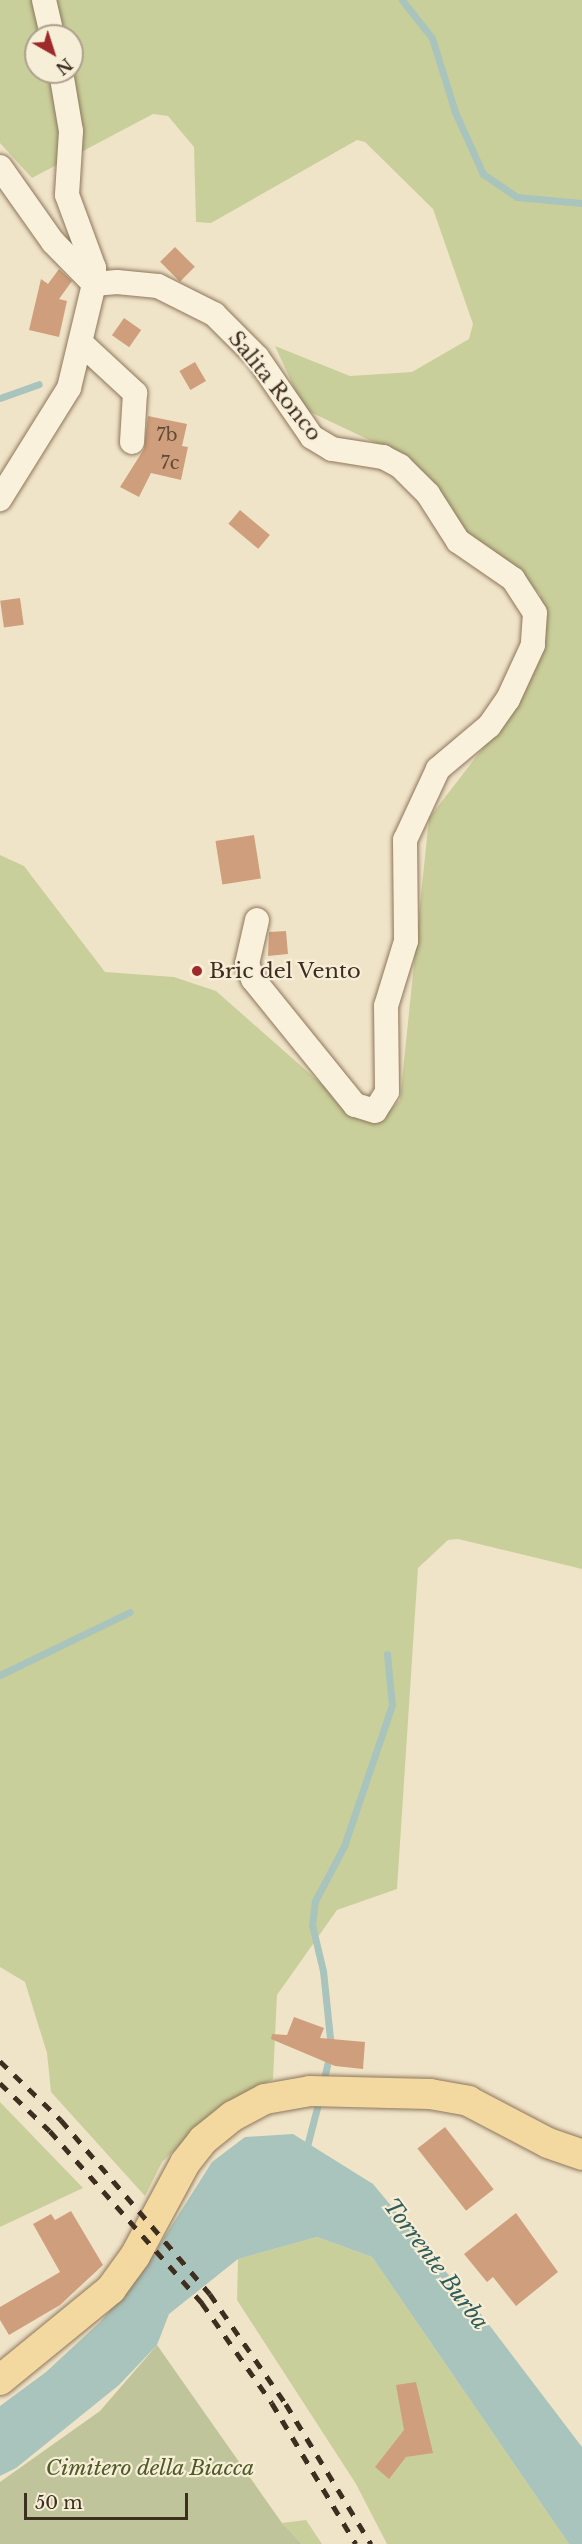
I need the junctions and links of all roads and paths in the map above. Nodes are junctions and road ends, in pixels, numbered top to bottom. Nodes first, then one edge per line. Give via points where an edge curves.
1 (44, 0) edge
2 (49, 24) edge
3 (63, 84) edge
4 (0, 167) edge
5 (94, 284) junction
6 (81, 343) junction
7 (132, 442) dead end
8 (0, 499) edge
9 (257, 920) dead end
10 (582, 2155) edge
11 (0, 2380) edge

1 - 2 street
3 - 5 street via 71,131 67,195 94,268
4 - 5 street via 53,242
5 - 6 street
5 - 9 street, Salita Ronco via 158,286 214,314 257,357 312,437 332,449 382,457 400,466 428,494 458,541 513,579 535,613 533,645 508,699 489,726 438,769 405,840 407,932 386,1006 387,1092 375,1111 355,1105 253,979 247,964
6 - 7 street via 135,393
6 - 8 street via 69,388
10 - 11 main road via 548,2143 468,2101 430,2094 310,2091 265,2099 232,2116 203,2140 185,2163 135,2256 111,2289

